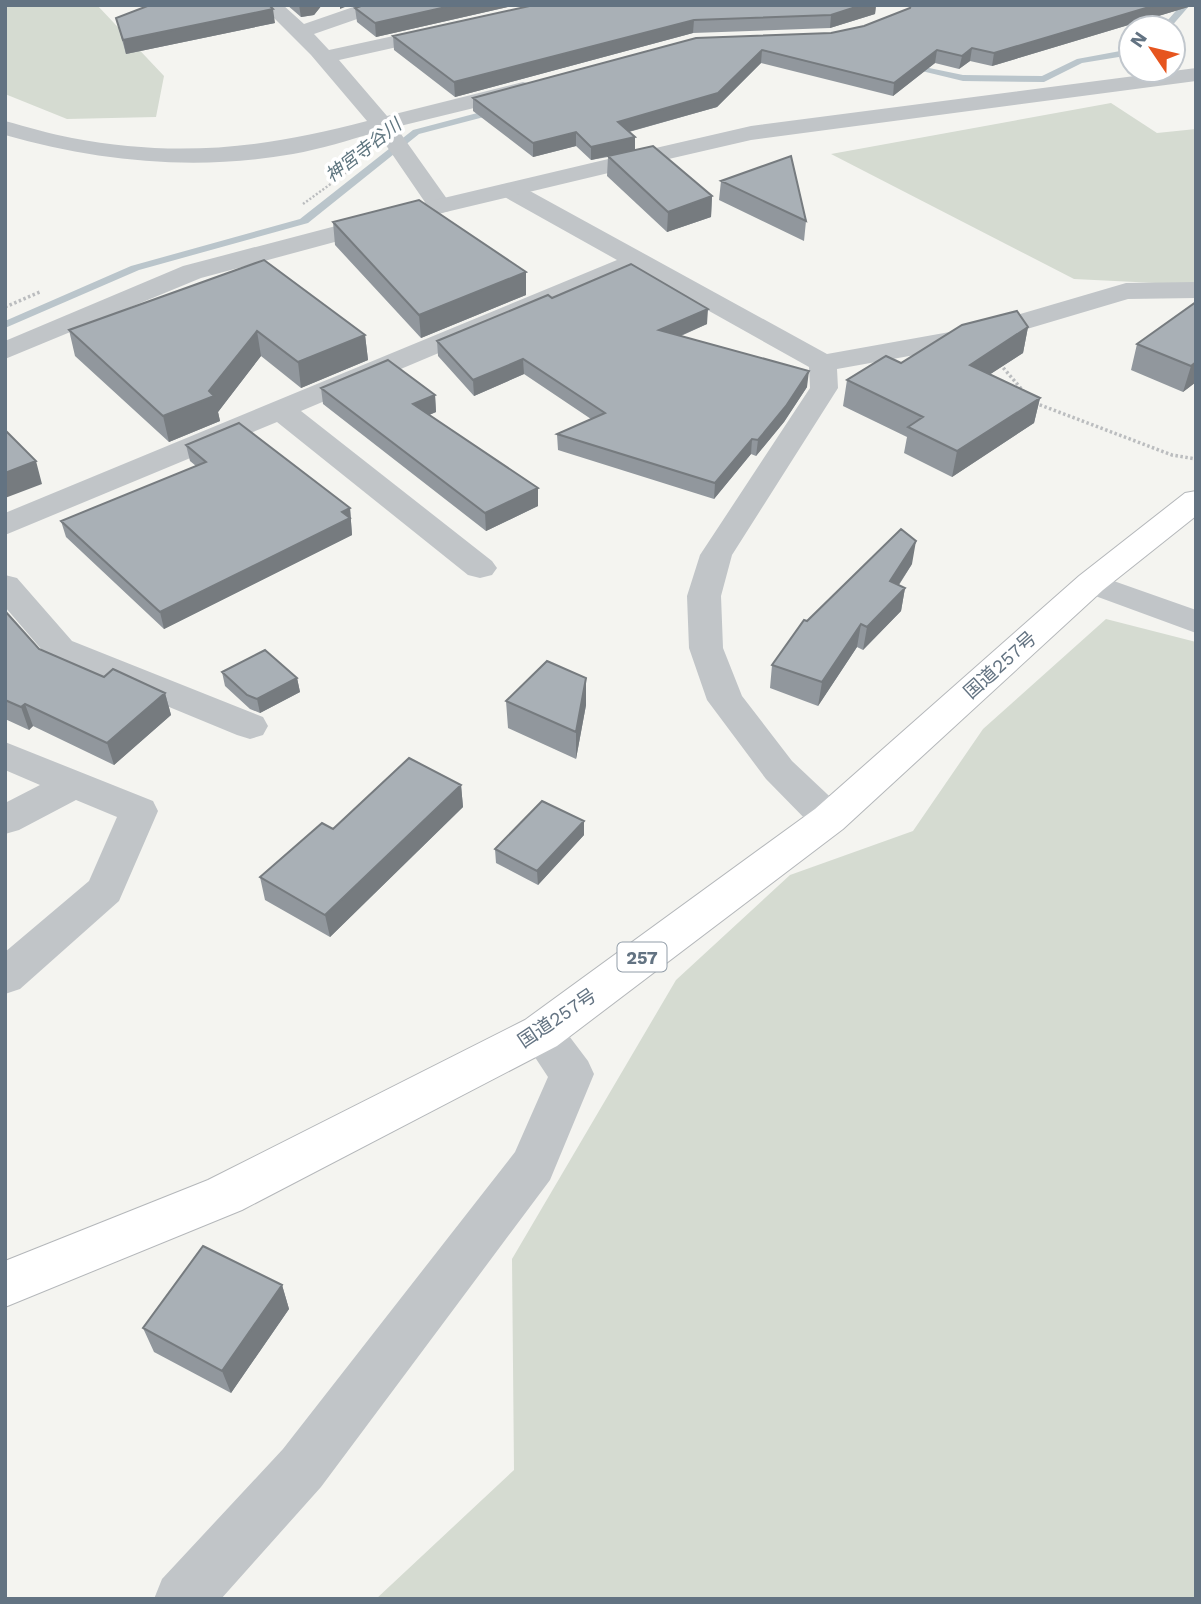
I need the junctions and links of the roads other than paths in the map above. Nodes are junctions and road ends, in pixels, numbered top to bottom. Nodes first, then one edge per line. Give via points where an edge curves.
1 (271, 5) edge
2 (379, 5) edge
3 (468, 26) edge
4 (301, 32) junction
5 (326, 57) junction
6 (1196, 74) edge
7 (537, 85) edge
8 (5, 128) edge
9 (388, 130) junction
10 (510, 190) junction
11 (440, 206) junction
12 (638, 260) junction
13 (1196, 290) edge
14 (5, 351) edge
15 (823, 363) junction
16 (280, 409) junction
17 (1196, 500) edge
18 (5, 525) edge
19 (480, 568) dead end
20 (1091, 583) junction
21 (5, 585) edge
22 (1196, 622) edge
23 (250, 726) dead end
24 (5, 755) edge
25 (72, 785) junction
26 (829, 819) junction
27 (5, 820) edge
28 (5, 978) edge
29 (541, 1033) junction
30 (5, 1284) edge
31 (183, 1599) edge

1 - 4 street
2 - 4 street
3 - 5 street
4 - 5 street
5 - 9 street
6 - 10 street via 751,133
7 - 9 street
8 - 9 street via 47,141 134,154 199,155 279,149
9 - 11 street
10 - 11 street
10 - 12 street
11 - 14 street via 192,272
12 - 15 street
12 - 16 street
13 - 15 street via 1126,291 975,336
15 - 26 street via 824,388 716,555 704,596 706,648 725,699 779,769
16 - 18 street
16 - 19 street
17 - 20 highway, 国道257号 / 257
20 - 22 street
20 - 26 highway, 国道257号 / 257
21 - 23 street via 60,649
24 - 25 street
25 - 27 street
25 - 28 street via 139,811 105,890
26 - 29 highway, 国道257号 / 257
29 - 30 highway, 国道257号 / 257 via 225,1195
29 - 31 street via 572,1074 533,1166 302,1468

